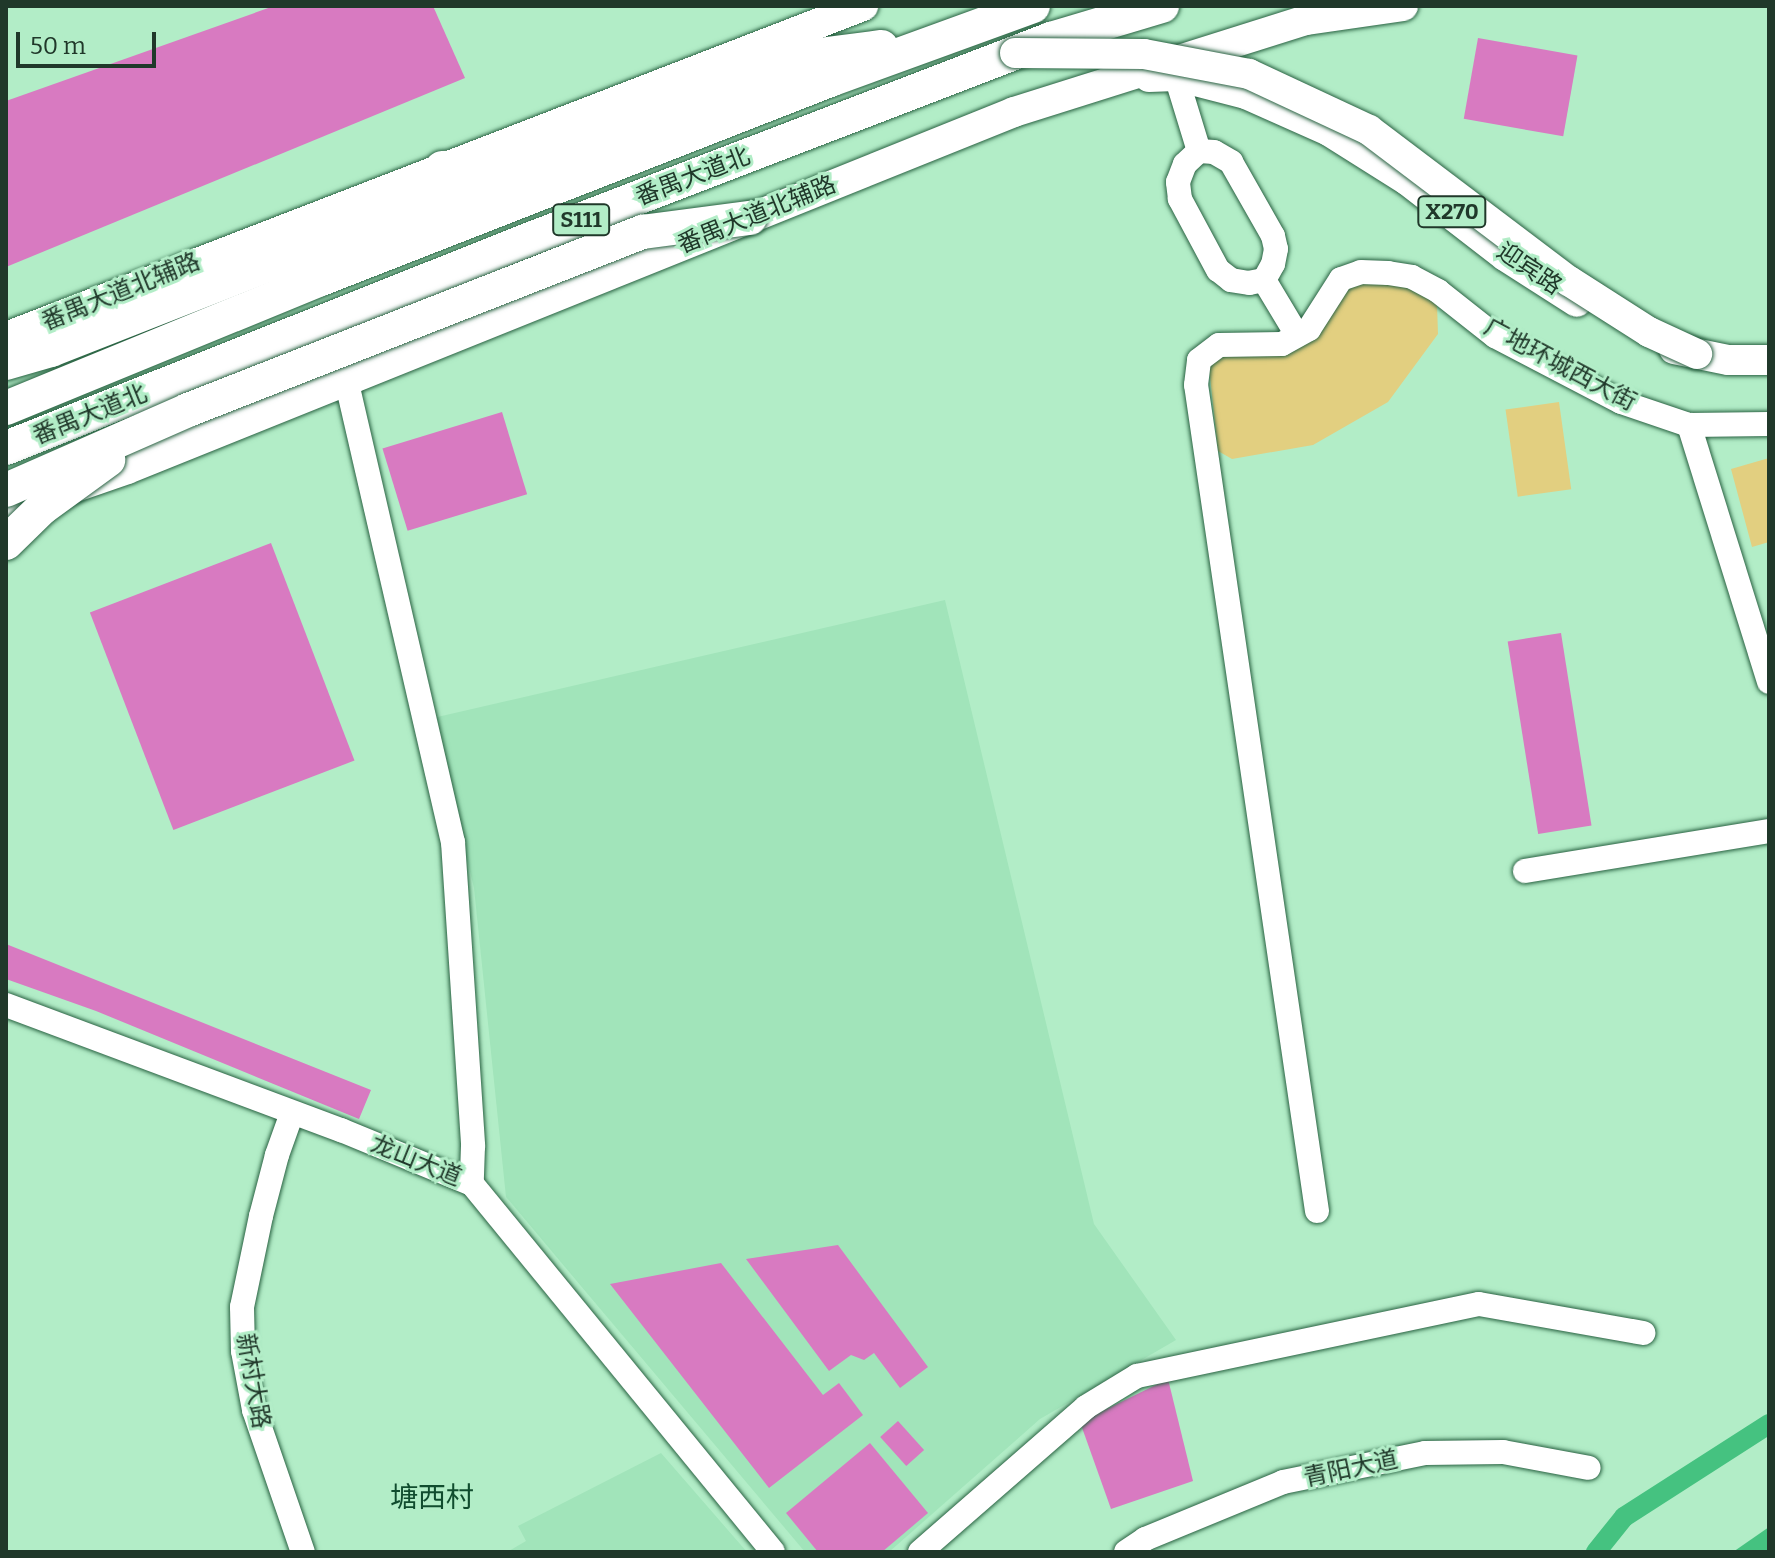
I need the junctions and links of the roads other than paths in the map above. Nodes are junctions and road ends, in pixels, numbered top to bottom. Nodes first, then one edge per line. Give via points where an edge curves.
1 (863, 6) edge
2 (1033, 6) edge
3 (1162, 6) edge
4 (1403, 6) edge
5 (941, 40) junction
6 (1015, 53) junction
7 (1176, 76) junction
8 (1127, 77) junction
9 (1199, 151) junction
10 (520, 166) junction
11 (442, 168) junction
12 (750, 218) junction
13 (1264, 280) junction
14 (1297, 335) junction
15 (6, 337) edge
16 (1697, 354) junction
17 (1769, 360) edge
18 (6, 363) edge
19 (346, 379) junction
20 (6, 408) edge
21 (188, 410) junction
22 (1769, 424) edge
23 (1689, 425) junction
24 (6, 448) edge
25 (127, 469) junction
26 (6, 490) edge
27 (6, 511) edge
28 (6, 544) edge
29 (1769, 682) edge
30 (1769, 831) edge
31 (1525, 871) dead end
32 (6, 1005) edge
33 (292, 1113) junction
34 (472, 1184) junction
35 (1317, 1211) dead end
36 (1643, 1333) dead end
37 (1589, 1468) dead end
38 (303, 1552) edge
39 (773, 1552) edge
40 (920, 1552) edge
41 (1126, 1552) edge

1 - 11 main road, 番禺大道北辅路
2 - 5 highway, 番禺大道北 / S111
3 - 6 highway, 番禺大道北 / S111
4 - 8 main road, 番禺大道北辅路 via 1306,20
5 - 10 highway via 811,56
5 - 20 highway, 番禺大道北 / S111 via 321,279
6 - 16 main road, bridge via 1144,54 1249,74 1369,130 1569,281 1649,332
6 - 24 highway, 番禺大道北 / S111
7 - 8 main road, 迎宾路 / X270
7 - 9 street
7 - 16 main road, 迎宾路 / X270 via 1246,94 1329,131 1408,181 1505,256 1619,328 1660,346
8 - 12 main road, 番禺大道北辅路 via 1014,112
9 - 13 street via 1231,162 1273,236 1273,264
9 - 13 street via 1185,164 1178,182 1180,199 1218,270 1240,282
10 - 11 highway
10 - 18 highway
11 - 15 main road, 番禺大道北辅路
12 - 19 main road, 番禺大道北辅路
12 - 21 highway, bridge via 643,232
13 - 14 street
14 - 23 street, 广地环城西大街 via 1309,329 1341,279 1361,272 1412,277 1495,336 1621,402
14 - 35 street via 1282,344 1219,345 1199,360 1196,385
16 - 17 main road, 迎宾路 / X270
19 - 25 main road, 番禺大道北辅路
19 - 34 street via 453,842
21 - 26 highway, bridge
21 - 28 highway, bridge via 42,508
22 - 23 street, 广地环城西大街
23 - 29 street
25 - 27 main road
25 - 28 main road
30 - 31 street
32 - 33 street, 龙山大道
33 - 34 street, 龙山大道
33 - 38 street, 新村大路 via 261,1216 242,1307 243,1351 254,1410
34 - 39 street, 龙山大道
36 - 40 street via 1479,1304 1137,1376 1086,1407
37 - 41 street, 青阳大道 via 1503,1452 1425,1453 1283,1482 1145,1539

